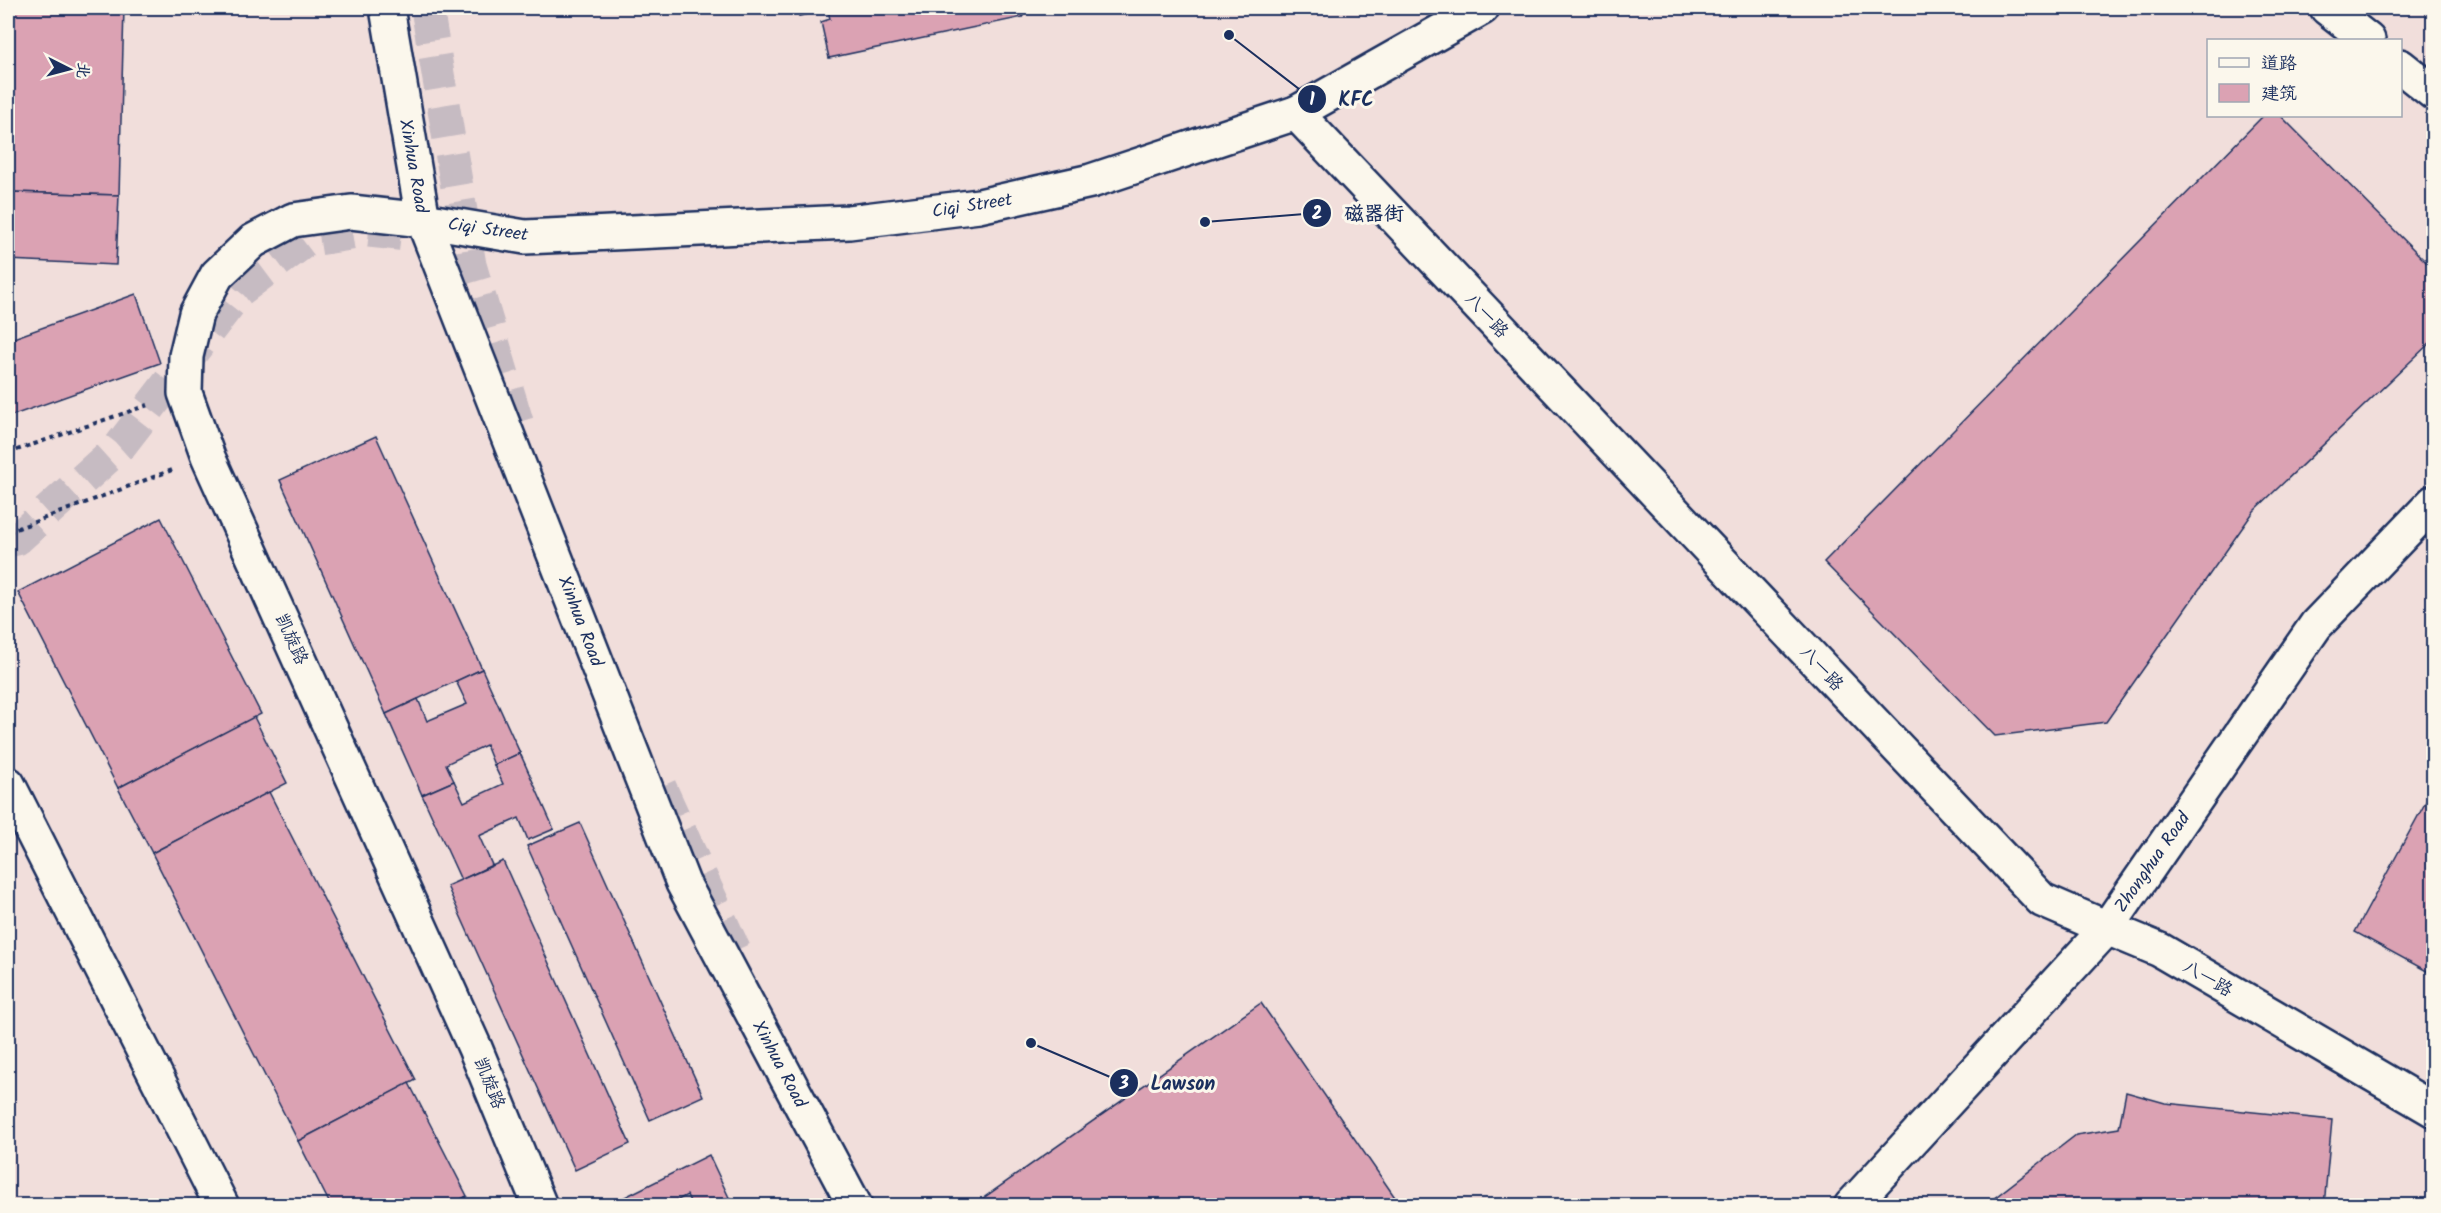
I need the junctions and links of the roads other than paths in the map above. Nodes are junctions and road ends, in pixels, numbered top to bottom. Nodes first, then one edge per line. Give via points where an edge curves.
1 (387, 8) edge
2 (1482, 8) edge
3 (2326, 8) edge
4 (2367, 39) edge
5 (2402, 68) edge
6 (2433, 93) edge
7 (1296, 113) junction
8 (423, 220) junction
9 (2433, 502) edge
10 (8, 784) edge
11 (2107, 927) junction
12 (2433, 1110) edge
13 (222, 1206) edge
14 (540, 1206) edge
15 (855, 1206) edge
16 (1851, 1206) edge

1 - 8 street, Xinhua Road
2 - 7 street, Ciqi Street
3 - 4 street
5 - 6 street
7 - 8 street, Ciqi Street via 1090,181 979,206 849,222 525,237
7 - 11 street, 八一路 via 2042,900
8 - 14 street, 凯旋路 via 351,212 294,220 253,241 218,275 196,314 186,356 185,393 208,457 475,1048
8 - 15 street, Xinhua Road via 683,883
9 - 11 street, Zhonghua Road via 2316,625
10 - 13 street
11 - 12 street, 八一路 via 2160,950
11 - 16 street, Zhonghua Road

